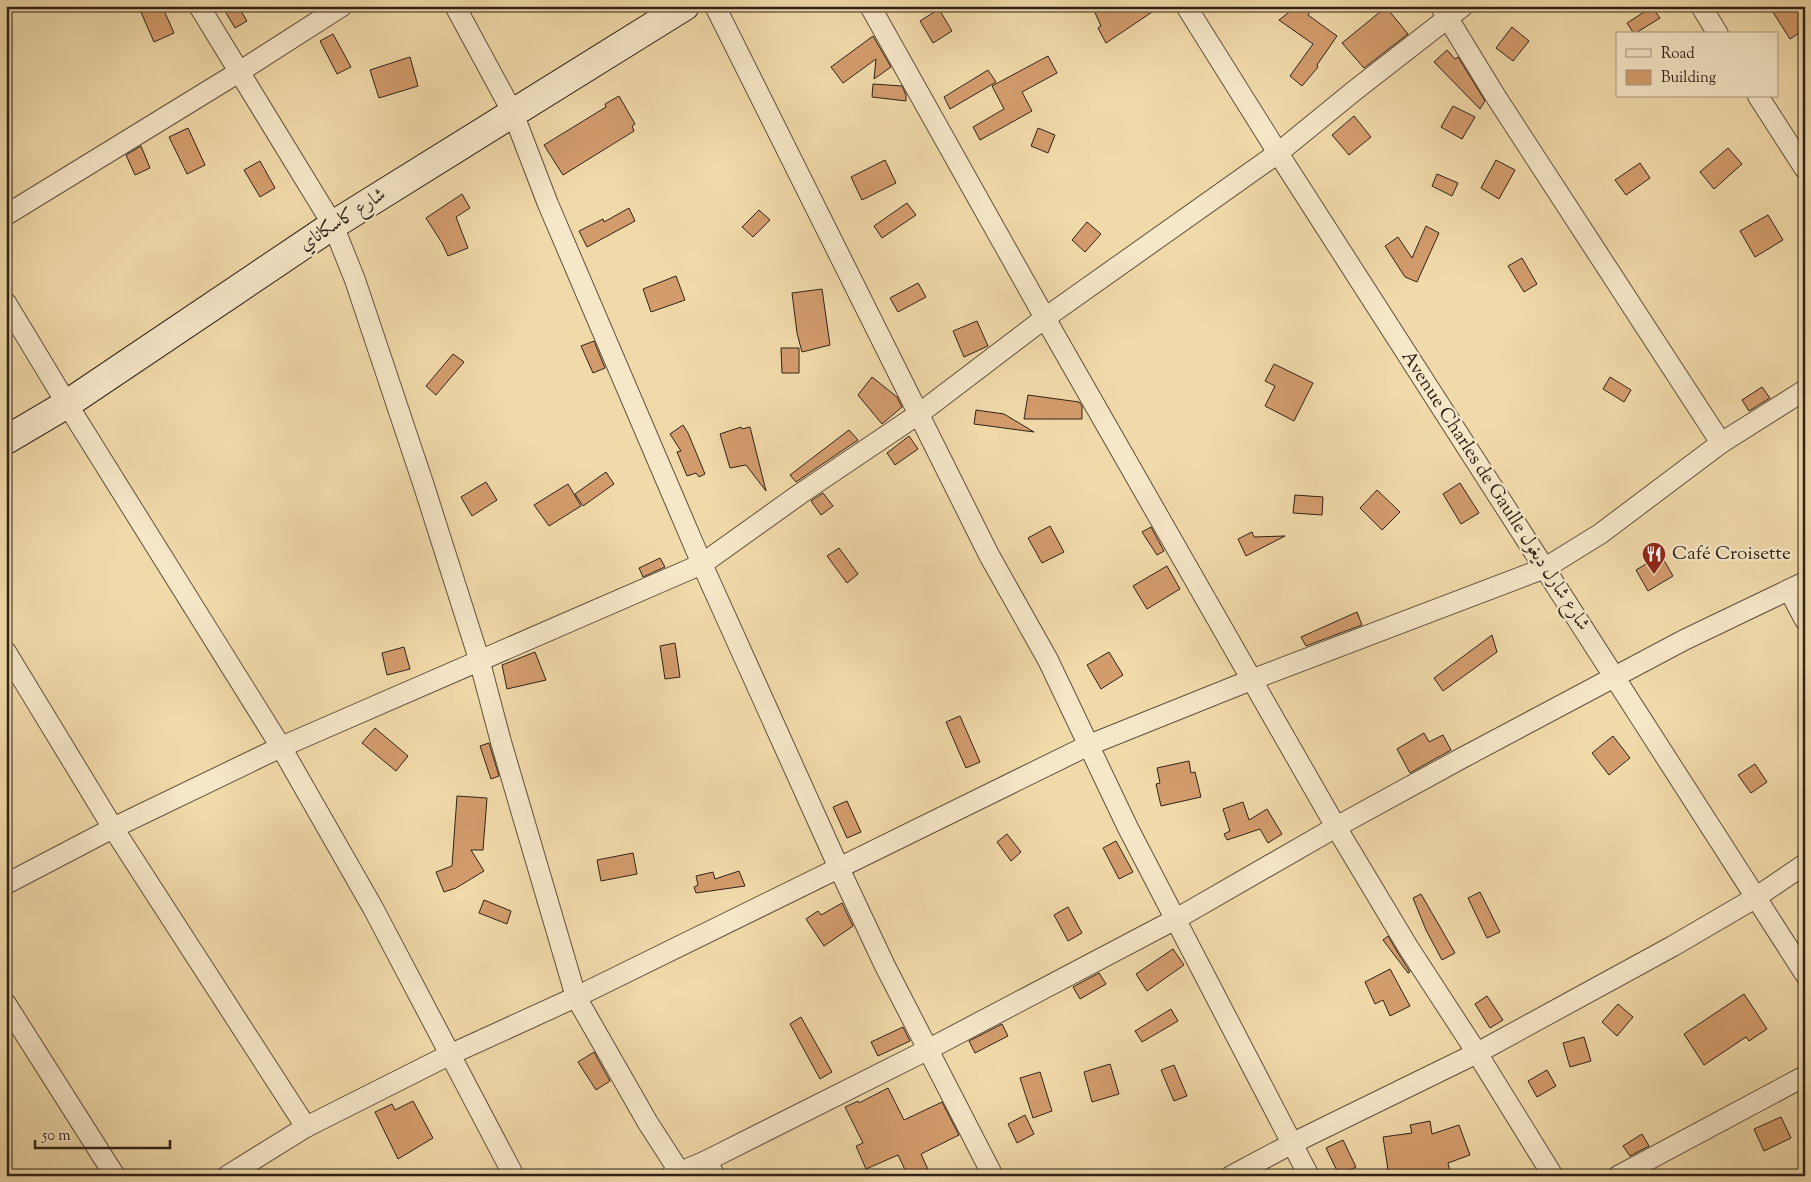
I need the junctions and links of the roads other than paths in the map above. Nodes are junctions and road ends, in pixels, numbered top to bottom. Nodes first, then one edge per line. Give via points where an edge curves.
1 (199, 6) edge
2 (342, 6) edge
3 (455, 6) edge
4 (685, 6) edge
5 (715, 6) edge
6 (870, 6) edge
7 (1186, 6) edge
8 (1701, 6) edge
9 (1451, 10) edge
10 (1717, 32) edge
11 (239, 72) junction
12 (1759, 98) edge
13 (513, 114) junction
14 (1278, 154) junction
15 (1805, 169) edge
16 (6, 215) edge
17 (333, 225) junction
18 (6, 303) edge
19 (1045, 318) junction
20 (1805, 390) edge
21 (67, 404) junction
22 (920, 414) junction
23 (6, 440) edge
24 (1721, 442) junction
25 (702, 564) junction
26 (1545, 568) junction
27 (1797, 586) edge
28 (1805, 620) edge
29 (6, 652) edge
30 (479, 660) junction
31 (1613, 677) junction
32 (1251, 680) junction
33 (1089, 744) junction
34 (281, 747) junction
35 (1336, 827) junction
36 (113, 828) junction
37 (1805, 864) edge
38 (839, 868) junction
39 (6, 884) edge
40 (1755, 898) junction
41 (1176, 920) junction
42 (1805, 974) edge
43 (576, 997) junction
44 (6, 1004) edge
45 (927, 1050) junction
46 (1477, 1053) junction
47 (449, 1055) junction
48 (1805, 1076) edge
49 (306, 1127) junction
50 (1293, 1143) junction
51 (711, 1168) edge
52 (675, 1173) edge
53 (115, 1176) edge
54 (227, 1176) edge
55 (514, 1176) edge
56 (993, 1176) edge
57 (1231, 1176) edge
58 (1309, 1176) edge
59 (1553, 1176) edge
60 (1618, 1176) edge

1 - 11 street
2 - 11 street
3 - 13 street
4 - 13 street, شارع كاسكاناي
5 - 22 street
6 - 19 street
7 - 14 street, Avenue Charles de Gaulle شارع شارل ديغول
8 - 10 street
9 - 14 street
9 - 24 street via 1496,97
11 - 16 street
11 - 17 street
12 - 15 street
13 - 17 street, شارع كاسكاناي
13 - 25 street via 548,204
14 - 19 street
14 - 26 street, Avenue Charles de Gaulle شارع شارل ديغول
17 - 21 street, شارع كاسكاناي
17 - 30 street via 355,280
18 - 21 street
19 - 22 street
19 - 32 street
20 - 24 street
21 - 23 street, شارع كاسكاناي
21 - 34 street
22 - 25 street
22 - 33 street
24 - 26 street via 1600,534
25 - 30 street
25 - 38 street
26 - 31 street, Avenue Charles de Gaulle شارع شارل ديغول
26 - 32 street
27 - 28 street
27 - 31 street
29 - 36 street
30 - 34 street
30 - 43 street
31 - 35 street
31 - 40 street, Avenue Charles de Gaulle شارع شارل ديغول
32 - 33 street
32 - 35 street
33 - 38 street
33 - 41 street
34 - 36 street
34 - 47 street via 373,908
35 - 41 street
35 - 46 street
36 - 39 street
36 - 49 street
37 - 40 street
38 - 43 street
38 - 45 street
40 - 42 street, Avenue Charles de Gaulle شارع شارل ديغول
40 - 46 street
41 - 45 street
41 - 50 street
43 - 47 street
43 - 52 street
44 - 53 street
45 - 51 street
45 - 56 street
46 - 50 street
46 - 59 street
47 - 49 street
47 - 55 street
48 - 60 street
49 - 54 street
50 - 57 street
50 - 58 street
51 - 52 street

